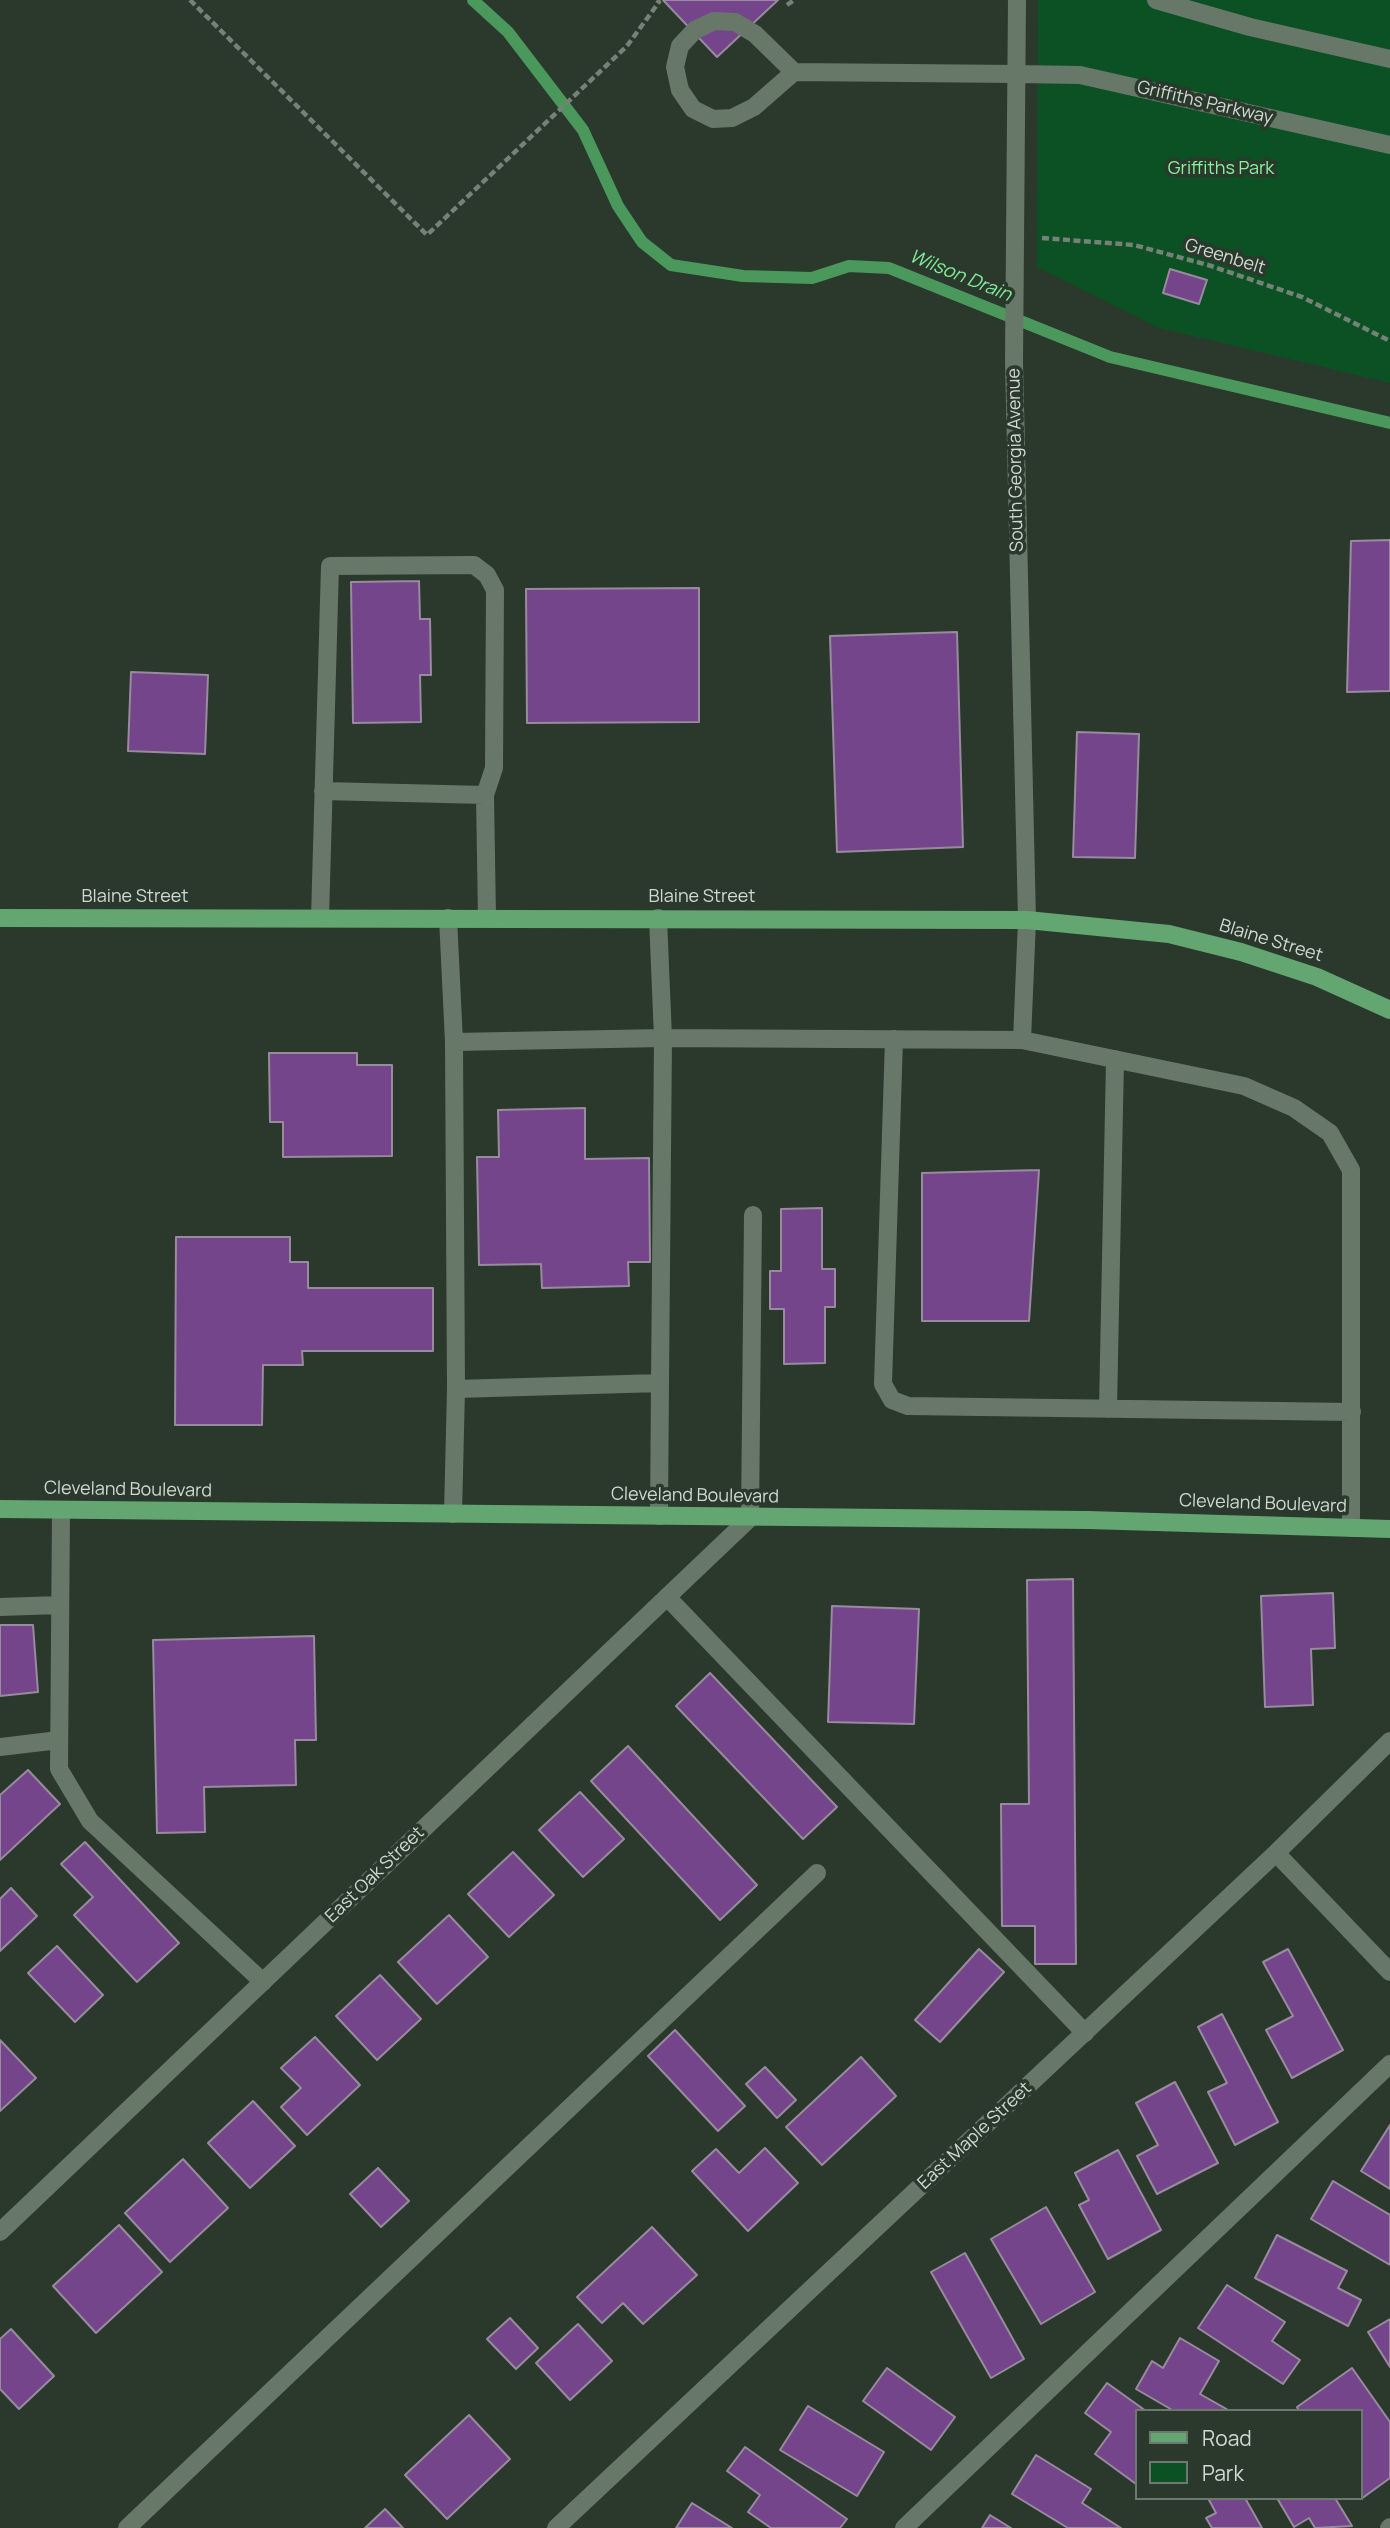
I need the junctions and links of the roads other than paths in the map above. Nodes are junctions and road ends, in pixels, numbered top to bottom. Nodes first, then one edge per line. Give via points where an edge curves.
1 (1017, 0) edge
2 (1156, 0) edge
3 (1390, 59) edge
4 (794, 72) junction
5 (1017, 74) junction
6 (1390, 145) edge
7 (323, 791) junction
8 (485, 795) junction
9 (0, 918) edge
10 (320, 918) junction
11 (448, 918) junction
12 (487, 918) junction
13 (658, 918) junction
14 (1027, 919) junction
15 (1390, 1010) edge
16 (663, 1038) junction
17 (894, 1040) junction
18 (1022, 1040) junction
19 (454, 1042) junction
20 (1115, 1059) junction
21 (753, 1215) dead end
22 (660, 1383) junction
23 (456, 1389) junction
24 (1108, 1409) junction
25 (1352, 1412) junction
26 (0, 1509) edge
27 (61, 1511) junction
28 (453, 1514) junction
29 (659, 1516) junction
30 (750, 1517) junction
31 (1352, 1528) junction
32 (1390, 1529) edge
33 (667, 1597) junction
34 (59, 1605) junction
35 (0, 1607) edge
36 (59, 1740) junction
37 (1390, 1741) edge
38 (0, 1746) edge
39 (1276, 1853) junction
40 (817, 1873) dead end
41 (1390, 1972) edge
42 (263, 1982) junction
43 (1085, 2033) junction
44 (1390, 2064) edge
45 (0, 2232) edge
46 (127, 2528) edge
47 (556, 2528) edge
48 (904, 2528) edge

1 - 5 street, South Georgia Avenue
2 - 3 street
4 - 4 street via 755,34 735,22 714,21 695,30 680,46 675,67 680,90 693,109 713,119 732,118 754,107
4 - 5 street, Griffiths Parkway
5 - 6 street, Griffiths Parkway via 1080,75
5 - 14 street, South Georgia Avenue via 1014,362
7 - 8 street
7 - 8 street via 330,566 474,565 487,575 495,590 494,768
7 - 10 street
8 - 12 street
9 - 10 main road, Blaine Street
10 - 11 main road, Blaine Street
11 - 12 main road, Blaine Street
11 - 19 street
12 - 13 main road, Blaine Street
13 - 14 main road, Blaine Street
13 - 16 street
14 - 15 main road, Blaine Street via 1169,934 1241,952 1317,977
14 - 18 street, South Georgia Avenue
16 - 17 street
16 - 19 street
16 - 22 street
17 - 18 street
17 - 24 street via 883,1384 892,1400 908,1406
18 - 20 street
19 - 23 street
20 - 24 street
20 - 25 street via 1244,1086 1294,1108 1330,1132 1351,1170
21 - 30 street
22 - 23 street
22 - 29 street
23 - 28 street
24 - 25 street
25 - 31 street
26 - 27 main road, Cleveland Boulevard
27 - 28 main road, Cleveland Boulevard
27 - 34 street
28 - 29 main road, Cleveland Boulevard
29 - 30 main road, Cleveland Boulevard
30 - 31 main road, Cleveland Boulevard
30 - 33 street, East Oak Street
31 - 32 main road, Cleveland Boulevard
33 - 42 street, East Oak Street
33 - 43 street
34 - 35 street
34 - 36 street
36 - 38 street
36 - 42 street via 59,1769 90,1821
37 - 39 street, East Maple Street
39 - 41 street
39 - 43 street, East Maple Street
40 - 46 street
42 - 45 street, East Oak Street
43 - 47 street, East Maple Street
44 - 48 street

